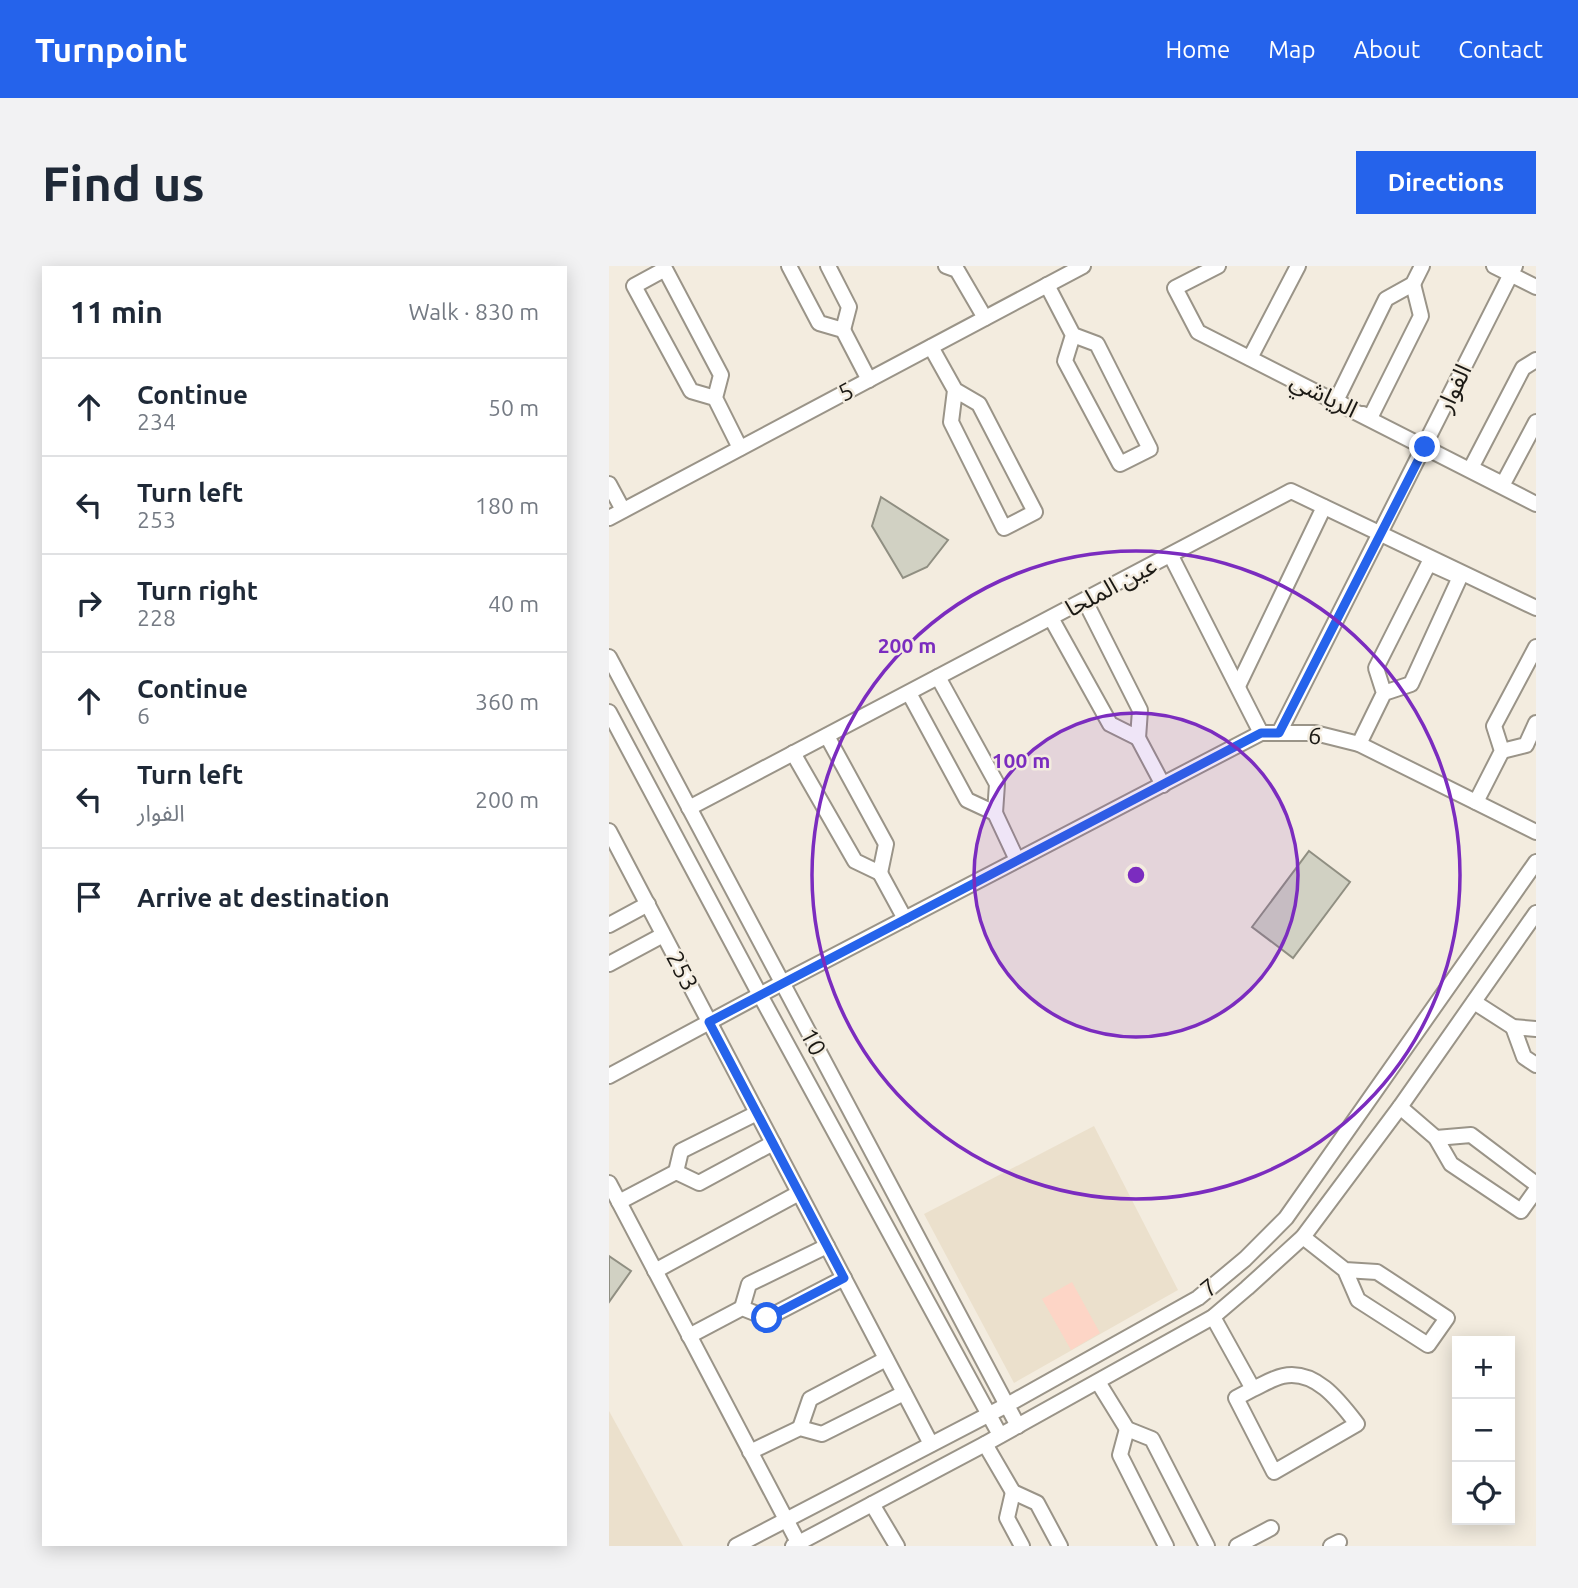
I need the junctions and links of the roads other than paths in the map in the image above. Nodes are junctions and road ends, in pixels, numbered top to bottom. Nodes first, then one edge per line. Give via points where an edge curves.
1 (789, 266) edge
2 (828, 266) edge
3 (1083, 266) edge
4 (1218, 266) edge
5 (1298, 266) edge
6 (1422, 266) edge
7 (1493, 266) edge
8 (953, 267) edge
9 (1512, 270) edge
10 (1413, 284) junction
11 (1047, 285) junction
12 (1536, 286) edge
13 (985, 318) junction
14 (842, 330) junction
15 (1073, 335) junction
16 (931, 347) junction
17 (1250, 358) junction
18 (1536, 360) edge
19 (869, 380) junction
20 (955, 390) junction
21 (715, 398) junction
22 (1536, 422) edge
23 (1425, 447) junction
24 (740, 448) junction
25 (609, 484) edge
26 (1536, 504) edge
27 (1324, 507) junction
28 (623, 510) junction
29 (609, 517) edge
30 (1381, 534) junction
31 (1171, 556) junction
32 (1085, 601) junction
33 (1536, 608) edge
34 (1051, 618) junction
35 (1536, 647) edge
36 (609, 657) edge
37 (938, 677) junction
38 (1238, 686) junction
39 (909, 693) junction
40 (1384, 693) junction
41 (609, 712) edge
42 (1536, 723) edge
43 (1261, 733) junction
44 (1279, 733) junction
45 (827, 736) junction
46 (1139, 738) junction
47 (1359, 744) junction
48 (1502, 751) junction
49 (793, 754) junction
50 (1163, 785) junction
51 (1476, 802) junction
52 (689, 808) junction
53 (995, 813) junction
54 (609, 831) edge
55 (1536, 832) edge
56 (1017, 860) junction
57 (1536, 862) edge
58 (880, 873) junction
59 (647, 904) junction
60 (1536, 913) edge
61 (905, 919) junction
62 (609, 925) edge
63 (663, 935) junction
64 (609, 964) edge
65 (782, 983) junction
66 (759, 995) junction
67 (1474, 1002) junction
68 (709, 1022) junction
69 (1513, 1027) junction
70 (1536, 1029) edge
71 (1536, 1065) edge
72 (609, 1076) edge
73 (1400, 1107) junction
74 (757, 1113) junction
75 (1436, 1138) junction
76 (773, 1143) junction
77 (676, 1172) junction
78 (609, 1183) edge
79 (1536, 1184) edge
80 (1536, 1190) edge
81 (799, 1193) junction
82 (619, 1202) junction
83 (1303, 1237) junction
84 (827, 1247) junction
85 (1345, 1269) junction
86 (655, 1271) junction
87 (844, 1278) junction
88 (742, 1308) junction
89 (1213, 1317) junction
90 (689, 1336) junction
91 (886, 1359) junction
92 (1098, 1382) junction
93 (1252, 1389) junction
94 (904, 1393) junction
95 (1007, 1405) junction
96 (989, 1414) junction
97 (1018, 1426) junction
98 (800, 1428) junction
99 (1127, 1429) junction
100 (1000, 1435) junction
101 (931, 1444) junction
102 (985, 1444) junction
103 (750, 1452) junction
104 (1013, 1492) junction
105 (872, 1504) junction
106 (786, 1520) junction
107 (1271, 1528) dead end
108 (797, 1545) edge
109 (895, 1545) edge
110 (736, 1546) edge
111 (1022, 1546) edge
112 (1060, 1546) edge
113 (1166, 1546) edge
114 (1207, 1546) edge
115 (1237, 1546) edge

1 - 14 street via 820,323
2 - 14 street via 849,307
3 - 11 street, 5
4 - 17 street, الرياشي via 1175,288 1198,332
5 - 17 street
6 - 10 street
7 - 9 street
8 - 13 street
9 - 12 street
9 - 23 street, الفوار
10 - 10 street via 1422,316 1370,418 1336,401 1386,299
11 - 13 street, 5
11 - 15 street
13 - 16 street, 5
14 - 19 street
15 - 15 street via 1065,361 1120,464 1150,449 1097,344
16 - 19 street, 5
16 - 20 street
17 - 23 street, الرياشي
18 - 22 street via 1523,368 1471,468 1503,484
19 - 24 street, 5
20 - 20 street via 951,422 1004,528 1035,512 979,404
21 - 21 street via 721,375 666,269 634,286 691,391
21 - 24 street
23 - 26 street, الرياشي
23 - 30 street, الفوار
24 - 28 street, 5
25 - 28 street
27 - 30 street, عين الملحا
27 - 31 street, عين الملحا via 1291,491
27 - 38 street
28 - 29 street, 5
30 - 33 street, عين الملحا
30 - 44 street, الفوار
31 - 32 street, عين الملحا
31 - 38 street
32 - 34 street, عين الملحا
32 - 46 street via 1140,710
34 - 37 street, عين الملحا
34 - 46 street via 1110,724
35 - 48 street via 1494,726
36 - 52 street, 10
37 - 39 street, عين الملحا
37 - 53 street via 997,784
38 - 43 street
39 - 45 street, عين الملحا
39 - 53 street via 967,800
40 - 40 street via 1411,684 1460,577 1429,563 1377,668
40 - 47 street
41 - 66 street, 10
42 - 48 street via 1526,745
43 - 44 street, 6
43 - 50 street, 6
44 - 47 street, 6 via 1315,733
45 - 49 street, عين الملحا
45 - 58 street via 886,844
46 - 50 street
47 - 51 street, 6
48 - 51 street
49 - 52 street, عين الملحا
49 - 58 street via 855,861
50 - 56 street, 6
51 - 55 street, 6
52 - 65 street, 10
53 - 56 street
54 - 59 street, 253
56 - 61 street, 6
57 - 95 street, 7 via 1286,1218 1198,1298
58 - 61 street
59 - 62 street
59 - 63 street, 253
60 - 67 street, 7
61 - 65 street, 6
63 - 64 street
63 - 68 street, 253
65 - 66 street, 6
65 - 95 street, 10
66 - 68 street, 6
66 - 96 street, 10
67 - 69 street
67 - 73 street, 7
68 - 72 street, 6
68 - 74 street, 253
69 - 70 street
69 - 71 street via 1524,1057
73 - 75 street
73 - 83 street, 7
74 - 76 street, 253
74 - 77 street via 681,1151
75 - 79 street via 1471,1135
75 - 80 street via 1451,1164 1521,1211
76 - 77 street via 699,1184
76 - 81 street, 253
77 - 82 street
78 - 82 street
81 - 84 street, 253
81 - 86 street
82 - 86 street
83 - 85 street
83 - 89 street, 7
84 - 87 street, 253
84 - 88 street via 749,1284
85 - 85 street via 1358,1300 1429,1345 1447,1318 1377,1272
86 - 90 street
87 - 88 street via 767,1318
87 - 91 street, 253
88 - 90 street
89 - 92 street, 7
89 - 93 street
90 - 103 street
91 - 94 street, 253
91 - 98 street via 810,1399
92 - 97 street, 7
92 - 99 street
93 - 93 street via 1237,1398 1274,1472 1357,1424 1335,1395 1306,1377 1284,1376
94 - 98 street via 822,1433
94 - 101 street, 253
95 - 96 street, 7
95 - 97 street, 10
96 - 100 street, 10
96 - 101 street, 7
97 - 100 street, 7
98 - 103 street
99 - 113 street via 1121,1455
99 - 114 street via 1152,1439
100 - 102 street, 7
101 - 106 street, 7
102 - 104 street
102 - 105 street, 7
103 - 106 street
104 - 111 street via 1007,1518
104 - 112 street via 1037,1503
105 - 108 street, 7
105 - 109 street
106 - 108 street
106 - 110 street, 7
107 - 115 street

